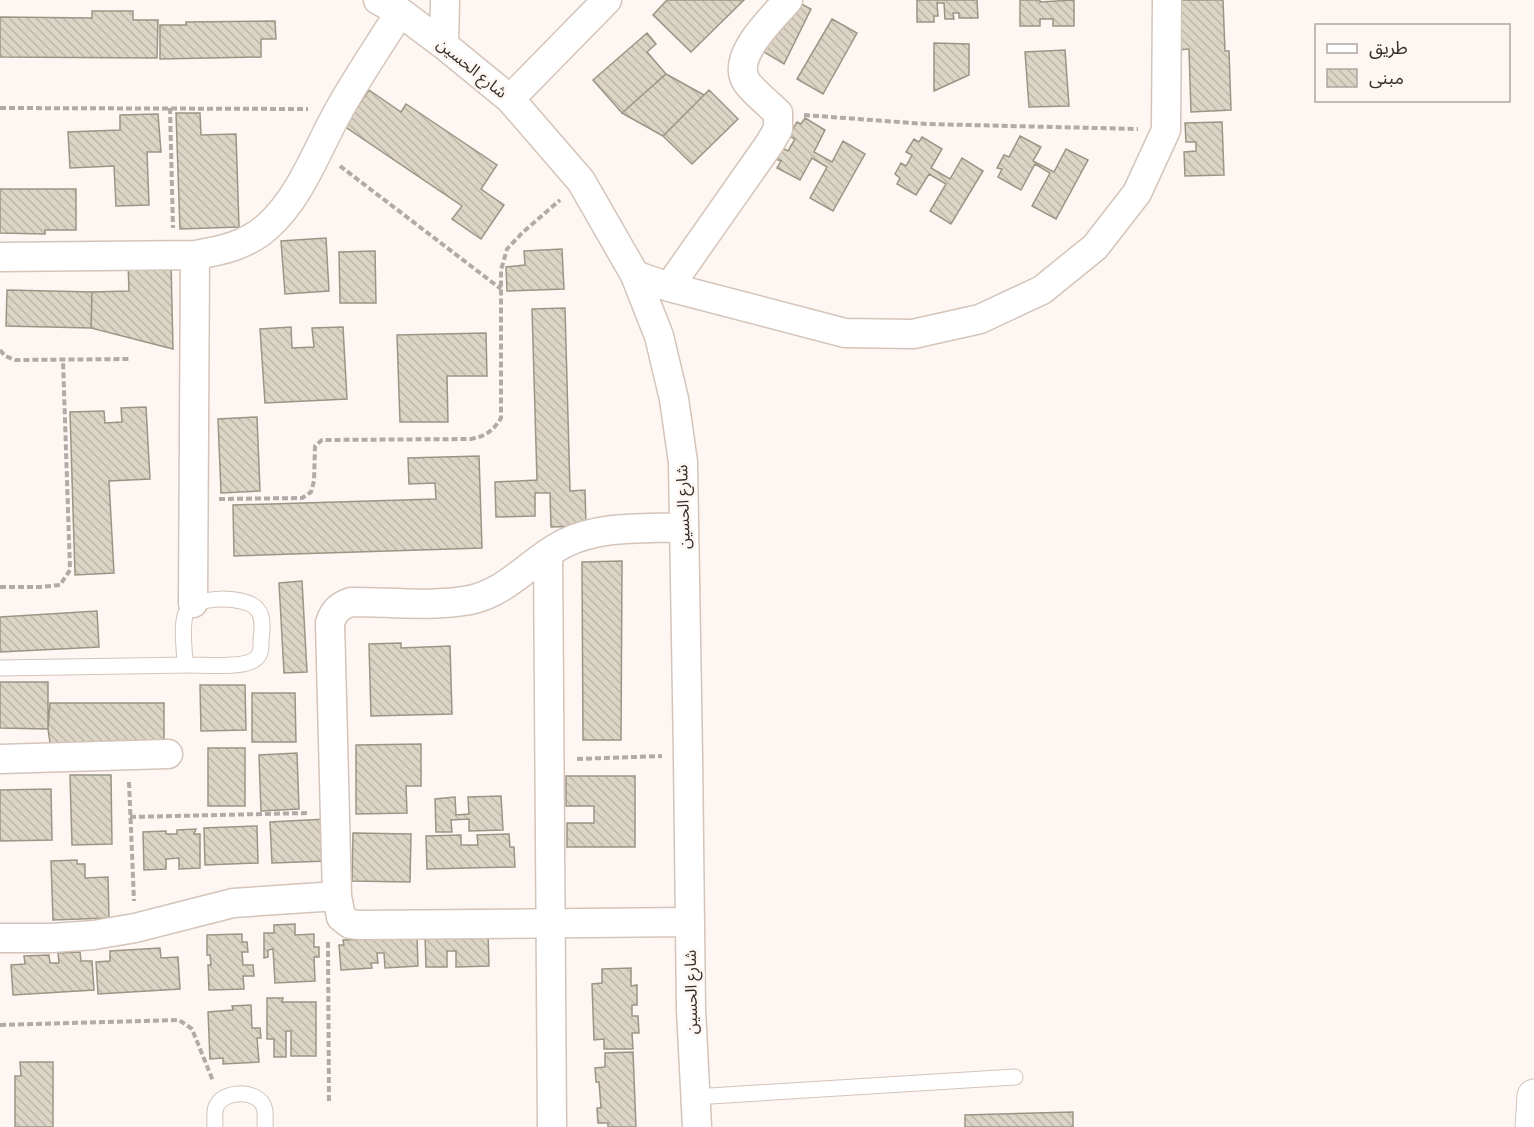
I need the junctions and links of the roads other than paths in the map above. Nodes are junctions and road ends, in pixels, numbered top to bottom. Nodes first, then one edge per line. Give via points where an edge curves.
1 (446, 0) edge
2 (607, 0) edge
3 (788, 0) edge
4 (1167, 0) edge
5 (389, 6) edge
6 (444, 45) junction
7 (510, 99) junction
8 (184, 256) junction
9 (0, 257) edge
10 (635, 275) junction
11 (669, 287) junction
12 (684, 527) junction
13 (548, 553) junction
14 (193, 603) junction
15 (185, 665) junction
16 (0, 668) edge
17 (168, 754) dead end
18 (0, 759) edge
19 (332, 896) junction
20 (689, 922) junction
21 (550, 923) junction
22 (0, 938) edge
23 (1015, 1077) dead end
24 (1534, 1096) edge
25 (694, 1097) junction
26 (215, 1127) edge
27 (265, 1127) edge
28 (552, 1127) edge
29 (697, 1127) edge
30 (1532, 1127) edge

1 - 6 street
2 - 7 street
3 - 11 street via 743,58 745,79 778,113 778,129
4 - 11 street via 1166,130 1137,193 1095,247 1042,290 980,319 913,334 844,333
5 - 6 street, شارع الحسين
5 - 8 street via 284,210 245,243 221,252
6 - 7 street, شارع الحسين
7 - 10 street, شارع الحسين via 581,181
8 - 9 street
8 - 14 street via 194,499
10 - 11 street
10 - 12 street, شارع الحسين via 659,336 674,399 683,462
12 - 13 street via 595,532
12 - 20 street, شارع الحسين
13 - 19 street via 505,586 471,600 351,602 333,613
13 - 21 street
14 - 15 lane via 184,620
14 - 15 lane via 203,600 252,604 262,620 261,652 246,663
15 - 16 lane
17 - 18 street
19 - 21 street via 341,917 350,924
19 - 22 street via 233,903 94,935
20 - 21 street
20 - 25 street, شارع الحسين
21 - 28 street
23 - 25 lane
24 - 30 street
25 - 29 street, شارع الحسين
26 - 27 lane via 215,1108 230,1095 258,1099 264,1107

